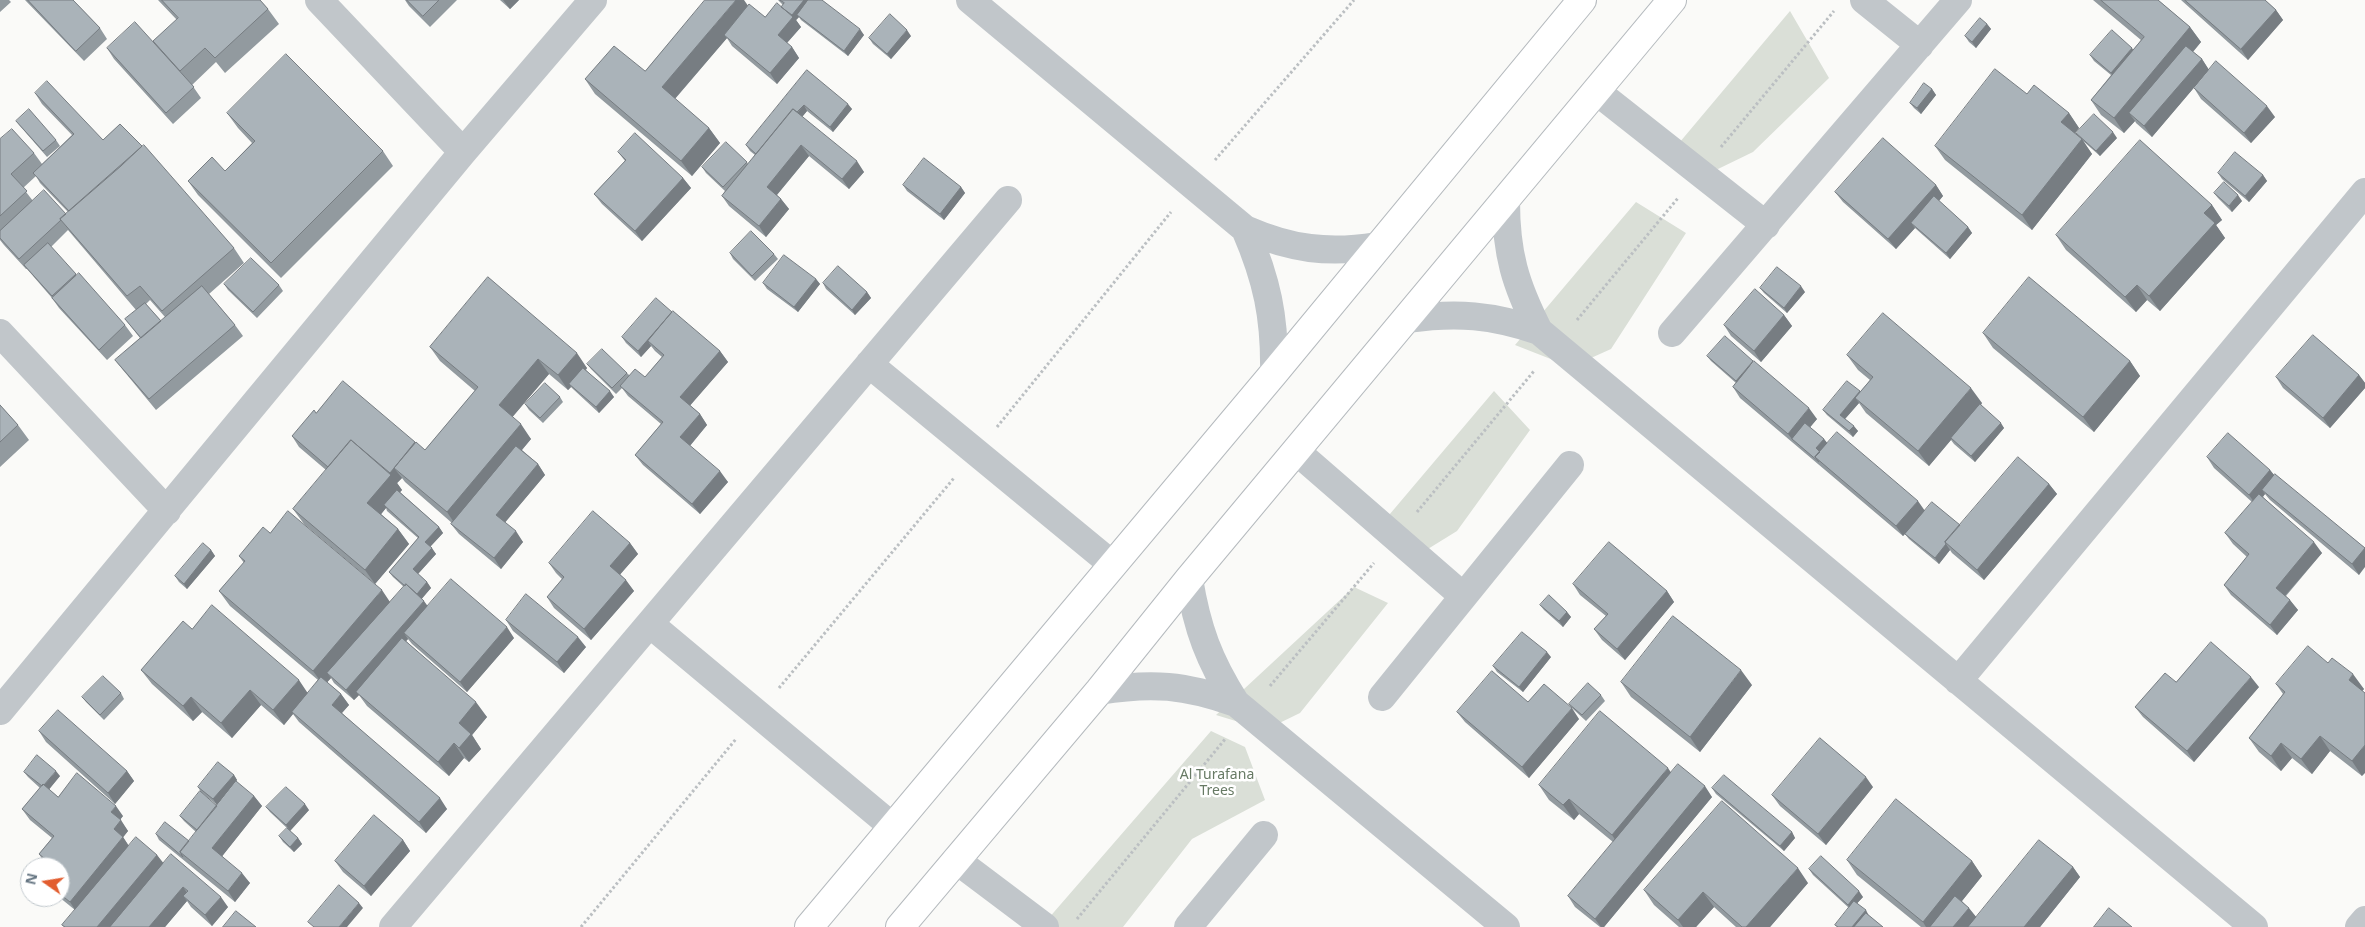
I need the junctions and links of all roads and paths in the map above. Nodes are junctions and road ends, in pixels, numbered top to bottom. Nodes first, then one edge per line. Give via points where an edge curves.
1 (319, 0) edge
2 (593, 0) edge
3 (970, 0) edge
4 (1582, 0) edge
5 (1672, 0) edge
6 (1864, 0) edge
7 (1958, 0) edge
8 (1837, 8) dead end
9 (1920, 45) junction
10 (1596, 91) junction
11 (463, 152) junction
12 (1699, 173) junction
13 (2365, 192) edge
14 (1008, 200) dead end
15 (1506, 201) junction
16 (1766, 225) junction
17 (1245, 228) junction
18 (1378, 246) junction
19 (1408, 319) junction
20 (0, 333) edge
21 (1672, 333) dead end
22 (1548, 338) junction
23 (869, 364) junction
24 (1274, 373) junction
25 (1296, 451) junction
26 (1570, 465) dead end
27 (167, 511) junction
28 (1396, 538) junction
29 (1113, 566) junction
30 (1189, 580) junction
31 (1463, 596) junction
32 (650, 624) junction
33 (1958, 680) junction
34 (1099, 691) junction
35 (1382, 697) dead end
36 (1242, 708) junction
37 (0, 711) edge
38 (893, 827) junction
39 (1264, 835) dead end
40 (956, 860) junction
41 (2365, 920) edge
42 (394, 927) edge
43 (809, 927) edge
44 (900, 927) edge
45 (1045, 927) edge
46 (1070, 927) edge
47 (1188, 927) edge
48 (1506, 927) edge
49 (2254, 927) edge
50 (2359, 927) edge

1 - 11 street
2 - 11 street
3 - 17 street
4 - 18 main road
5 - 10 main road
6 - 9 street
7 - 9 street
8 - 12 path
9 - 16 street
10 - 12 street
10 - 15 main road
11 - 27 street
12 - 16 street
12 - 22 path
13 - 33 street
14 - 23 street
15 - 19 main road
15 - 22 street via 1506,235 1512,268 1523,300
16 - 21 street
17 - 18 street via 1270,240 1324,251
17 - 24 street via 1260,263 1269,299 1275,336
18 - 24 main road
19 - 22 street via 1474,314 1507,320
19 - 25 main road
20 - 27 street
22 - 28 path
22 - 33 street
23 - 29 street
23 - 32 street
24 - 29 main road
25 - 28 street
25 - 30 main road
26 - 31 street
27 - 37 street
28 - 31 street
28 - 36 path
29 - 38 main road
30 - 34 main road
30 - 36 street via 1204,645 1218,674
31 - 35 street
32 - 38 street
32 - 42 street
33 - 49 street
34 - 36 street via 1133,686 1168,686 1203,691
34 - 40 main road
36 - 46 path
36 - 48 street
38 - 43 main road
39 - 47 street
40 - 44 main road
40 - 45 street
41 - 50 street

